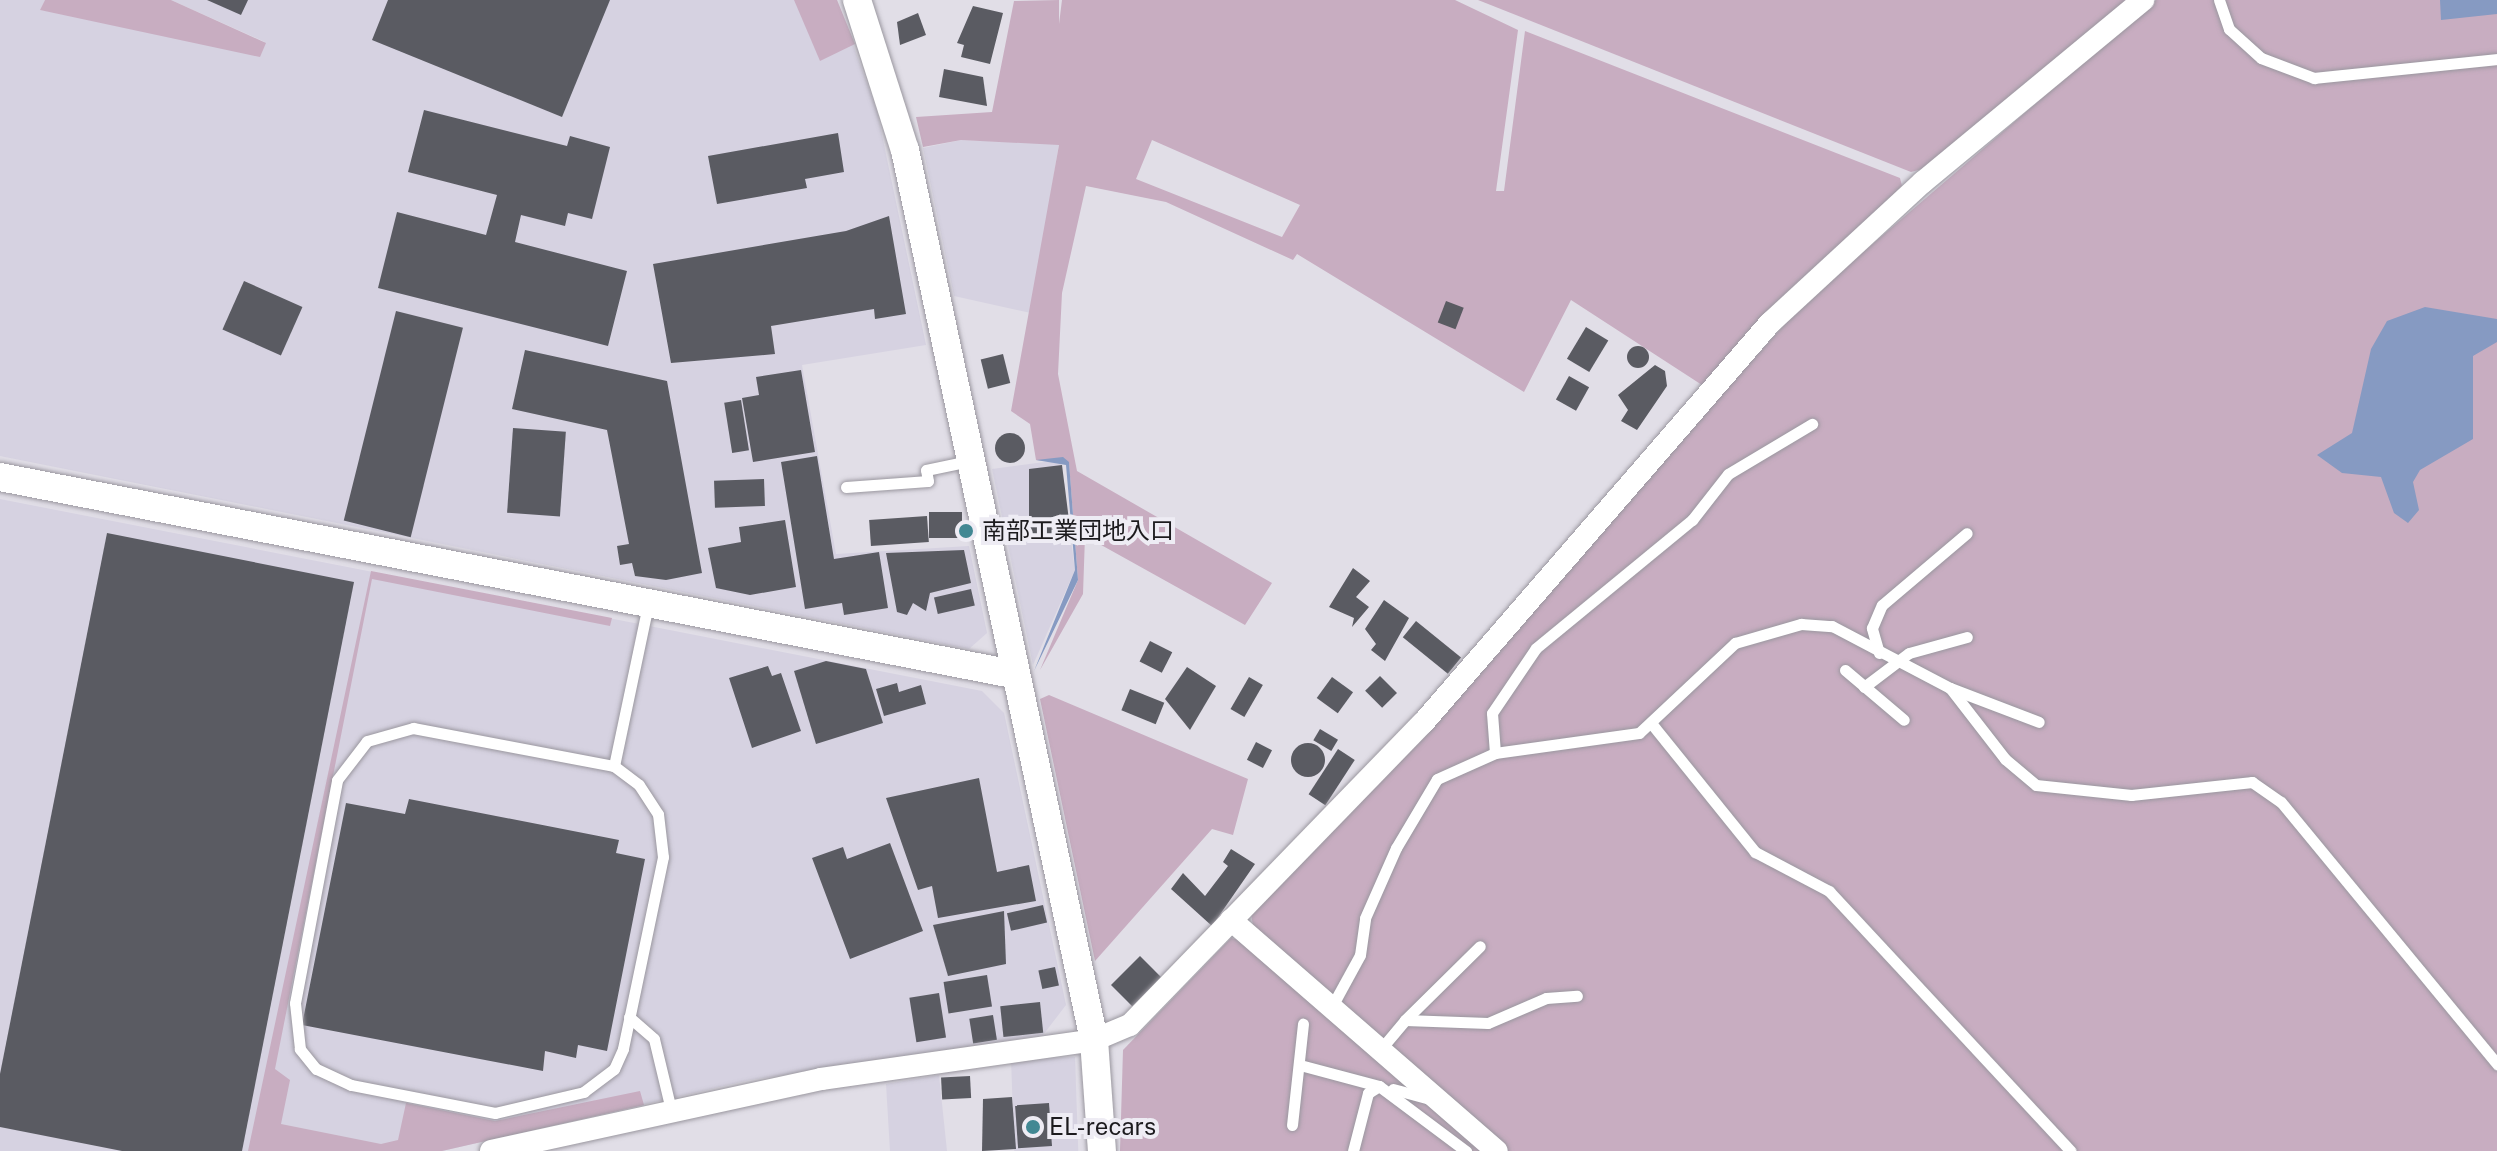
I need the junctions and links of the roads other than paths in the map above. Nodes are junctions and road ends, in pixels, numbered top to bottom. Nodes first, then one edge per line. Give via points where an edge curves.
1 (857, 0) edge
2 (2143, 0) edge
3 (2219, 0) edge
4 (2497, 59) edge
5 (1812, 424) dead end
6 (969, 461) junction
7 (0, 477) edge
8 (846, 487) dead end
9 (1967, 533) dead end
10 (648, 603) junction
11 (1967, 637) dead end
12 (1879, 653) junction
13 (1892, 661) junction
14 (1845, 670) dead end
15 (1013, 674) junction
16 (1864, 687) junction
17 (1950, 688) junction
18 (1904, 720) dead end
19 (2039, 722) dead end
20 (1651, 723) junction
21 (1495, 753) junction
22 (614, 766) junction
23 (1231, 920) junction
24 (1480, 946) dead end
25 (1577, 996) dead end
26 (1331, 1008) junction
27 (629, 1017) junction
28 (1405, 1020) junction
29 (1303, 1024) dead end
30 (1094, 1040) junction
31 (1380, 1050) junction
32 (2497, 1064) edge
33 (1300, 1065) junction
34 (1384, 1087) junction
35 (1438, 1101) junction
36 (671, 1110) junction
37 (1292, 1125) dead end
38 (540, 1146) edge
39 (491, 1151) edge
40 (1102, 1151) edge
41 (1353, 1151) edge
42 (1466, 1151) edge
43 (1497, 1151) edge
44 (2071, 1151) edge

1 - 6 street via 896,114
2 - 23 street via 1923,182 1770,323 1423,723
3 - 4 lane via 2229,29 2261,58 2314,78
5 - 21 lane via 1728,474 1692,520 1536,648 1492,713
6 - 8 lane via 926,470 928,481
6 - 15 street
7 - 10 street
9 - 12 lane via 1882,605 1872,628
10 - 15 street
10 - 22 lane
11 - 13 lane
12 - 13 lane
12 - 20 lane via 1832,626 1772,627 1735,643
13 - 16 lane
13 - 17 lane
14 - 16 lane
15 - 30 street
16 - 18 lane
17 - 19 lane
17 - 32 lane via 2005,759 2036,785 2117,795 2252,782 2281,802
20 - 21 lane via 1639,733
20 - 44 lane via 1755,852 1829,891
21 - 26 lane via 1437,779 1396,848 1365,918 1360,955
22 - 27 lane via 650,798 662,837
22 - 27 lane via 427,729 390,731 367,741 337,780 293,1026 300,1049 336,1080 495,1113 570,1097 598,1083 614,1069
23 - 26 street
23 - 30 street via 1130,1025
24 - 28 lane
25 - 28 lane via 1546,998 1488,1023
26 - 31 street
27 - 36 lane via 654,1039
28 - 31 lane
29 - 33 lane
30 - 36 street via 821,1079
30 - 40 street
31 - 35 street
33 - 34 lane
33 - 37 lane
34 - 35 lane
34 - 41 lane via 1368,1093
34 - 42 lane
35 - 43 street
36 - 38 street
38 - 39 street

